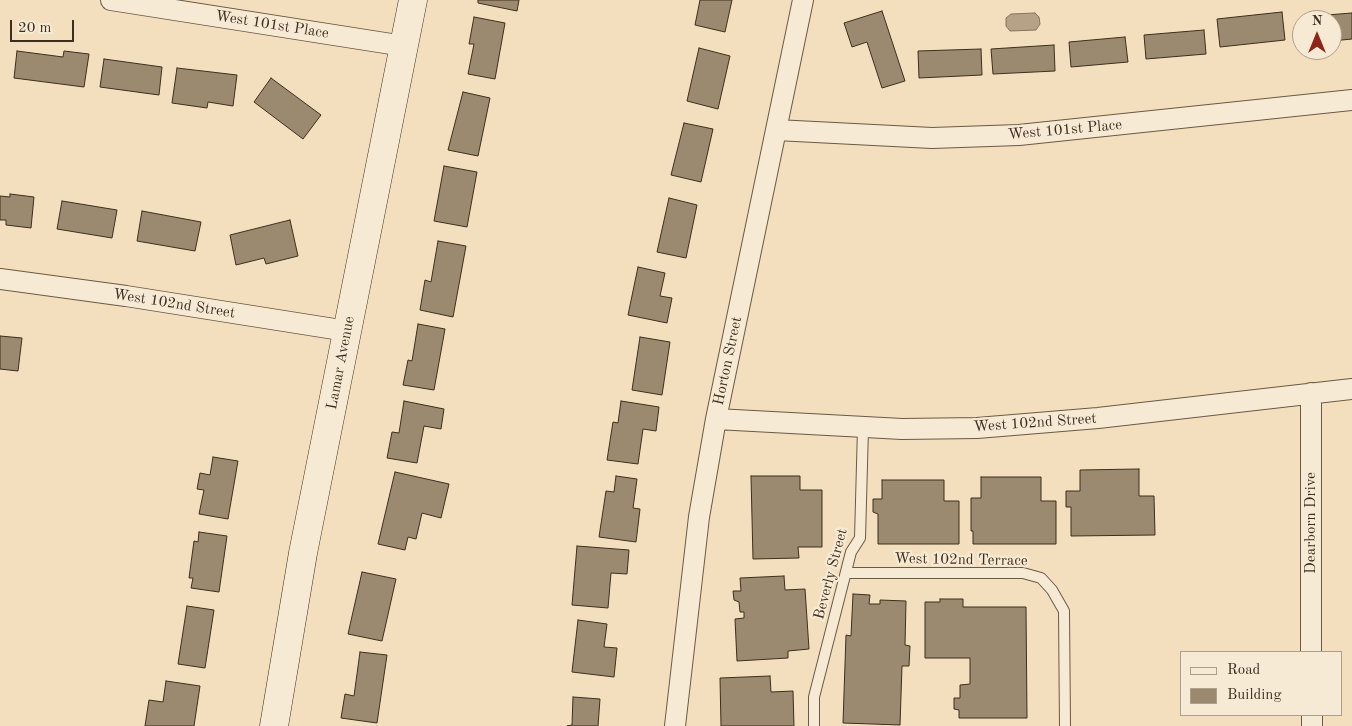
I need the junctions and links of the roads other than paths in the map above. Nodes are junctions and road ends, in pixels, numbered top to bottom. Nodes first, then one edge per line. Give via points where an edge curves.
1 (110, 0) edge
2 (413, 0) edge
3 (803, 0) edge
4 (404, 46) junction
5 (1352, 100) edge
6 (776, 130) junction
7 (0, 279) edge
8 (347, 331) junction
9 (1352, 389) edge
10 (1311, 393) junction
11 (716, 419) junction
12 (863, 428) junction
13 (846, 573) junction
14 (1311, 651) edge
15 (274, 726) edge
16 (675, 726) edge
17 (814, 726) edge
18 (1065, 726) edge

1 - 4 street, West 101st Place
2 - 4 street, Lamar Avenue
3 - 6 street, Horton Street
4 - 8 street, Lamar Avenue
5 - 6 street, West 101st Place via 1019,134 932,138
6 - 11 street, Horton Street
7 - 8 street, West 102nd Street
8 - 15 street, Lamar Avenue via 303,554
9 - 10 street, West 102nd Street
10 - 12 street, West 102nd Street via 1047,423 920,429
10 - 14 street, Dearborn Drive
11 - 12 street, West 102nd Street
11 - 16 street, Horton Street via 698,526
12 - 13 lane, Beverly Street via 860,538 851,552
13 - 17 lane, Beverly Street via 814,697
13 - 18 lane, West 102nd Terrace via 1023,574 1041,578 1064,611

